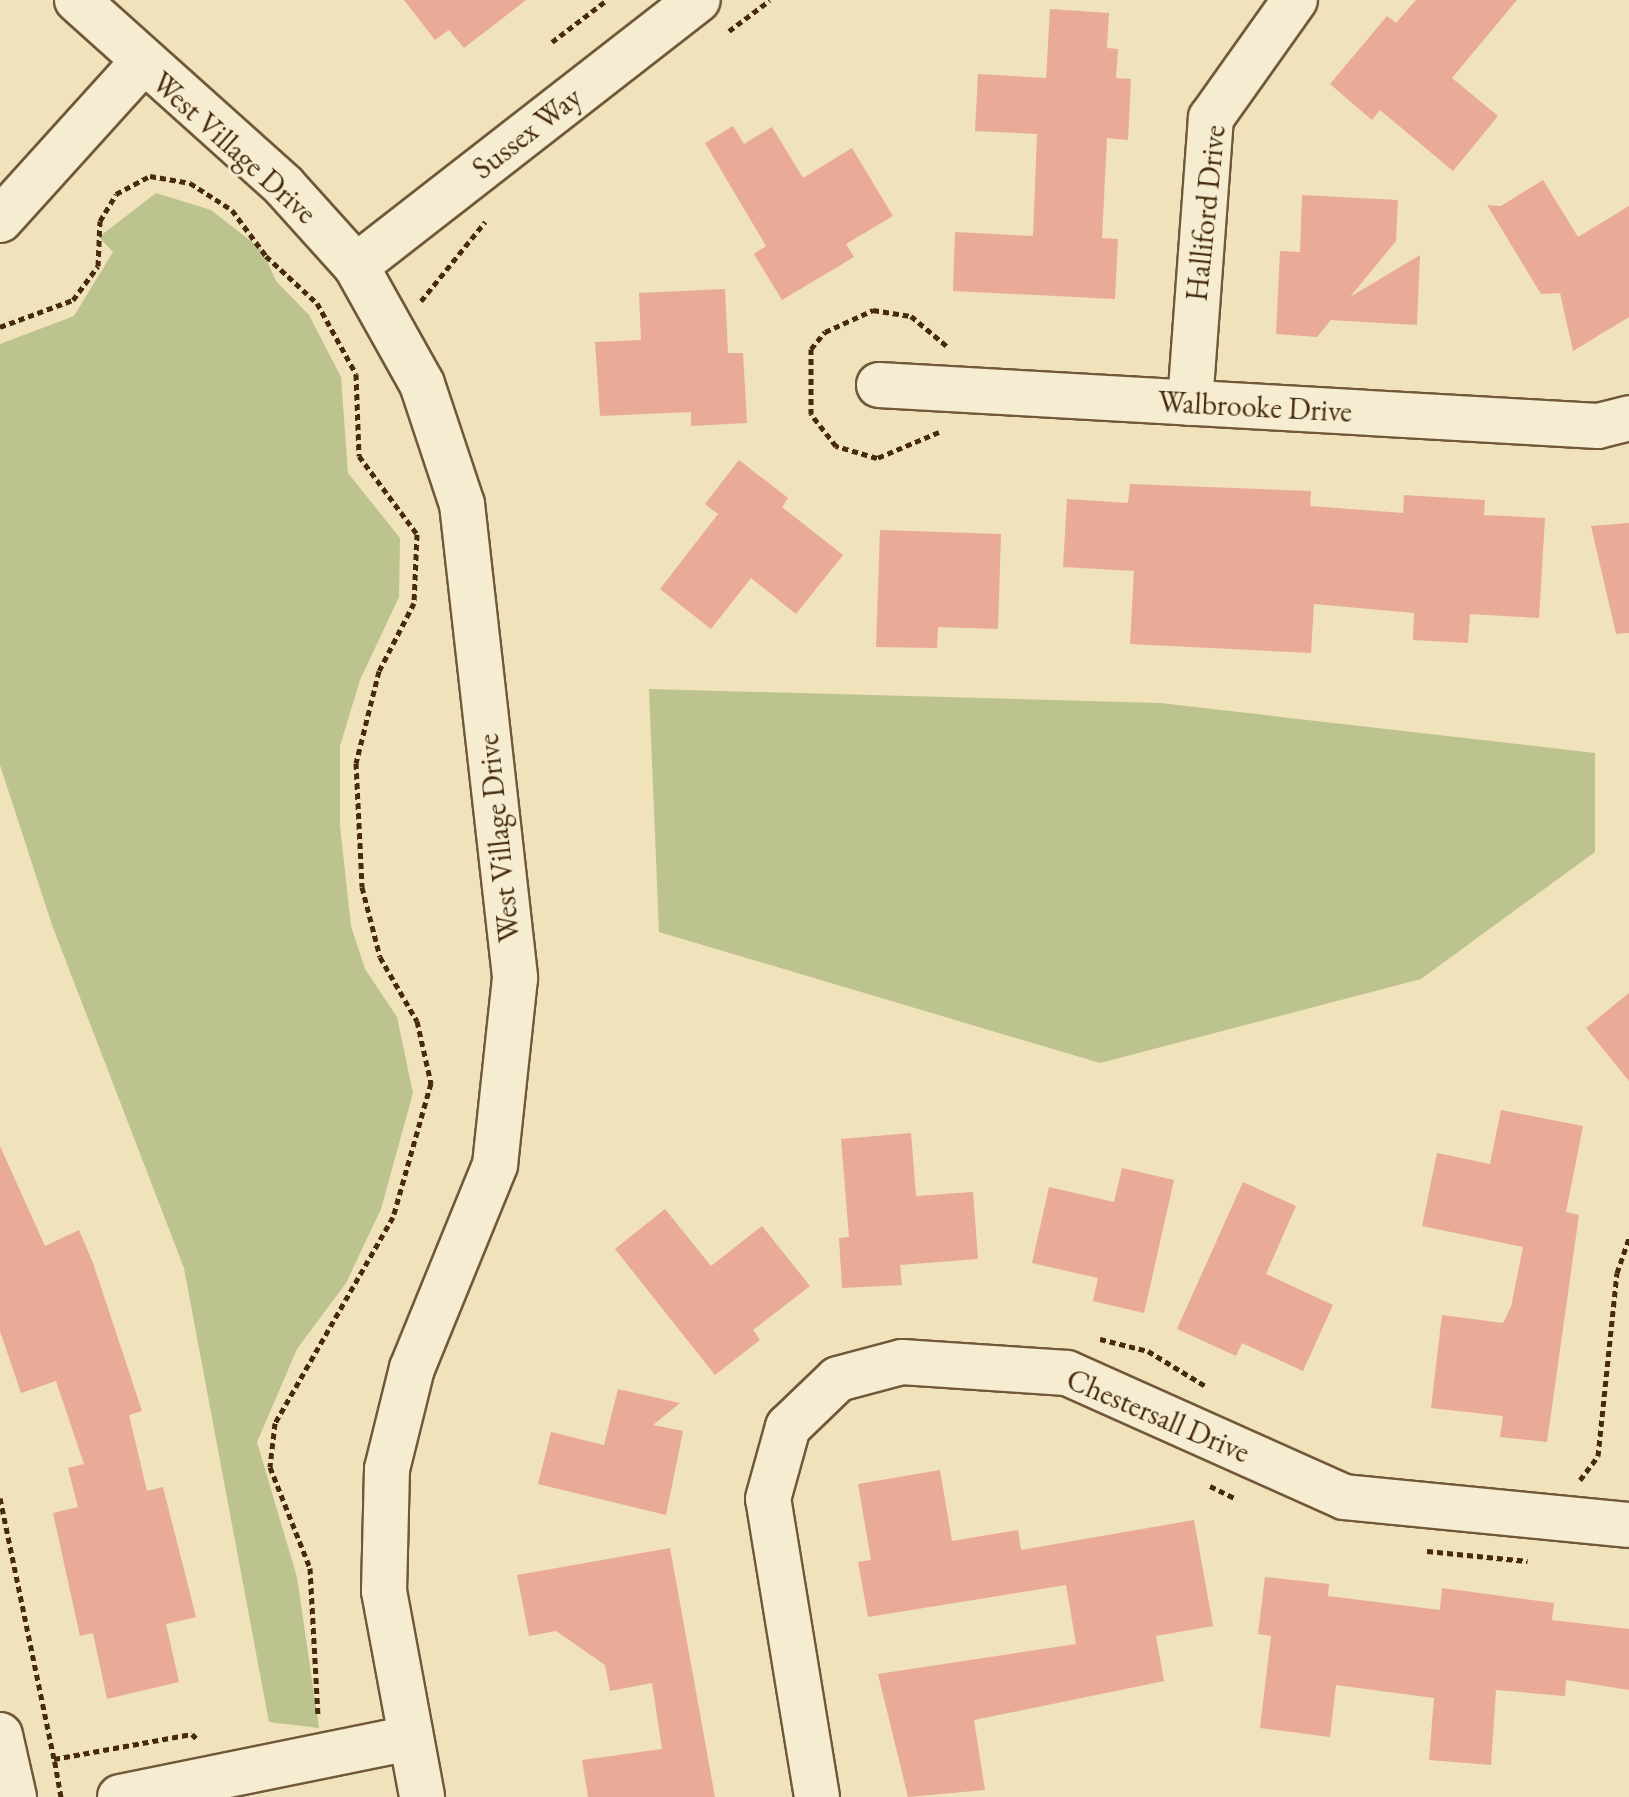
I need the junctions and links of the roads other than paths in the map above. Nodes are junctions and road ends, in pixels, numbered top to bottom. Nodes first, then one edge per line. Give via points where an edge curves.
1 (77, 0) edge
2 (698, 0) edge
3 (1279, 6) edge
4 (141, 64) junction
5 (0, 220) edge
6 (356, 266) junction
7 (879, 385) dead end
8 (1190, 403) junction
9 (1629, 418) edge
10 (1629, 1525) edge
11 (0, 1735) edge
12 (410, 1738) junction
13 (14, 1797) edge
14 (120, 1797) edge
15 (422, 1797) edge
16 (817, 1797) edge

1 - 4 street, West Village Drive
2 - 6 street, Sussex Way
3 - 8 street, Halliford Drive via 1211,118
4 - 5 street
4 - 6 street, West Village Drive via 284,186
6 - 12 street, West Village Drive via 422,384 462,504 515,978 495,1165 412,1368 387,1469 384,1591
7 - 8 street, Walbrooke Drive
8 - 9 street, Walbrooke Drive via 1598,426
10 - 16 street, Chestersall Drive via 1344,1497 1067,1373 902,1362 838,1379 788,1427 768,1499
11 - 13 street
12 - 14 street
12 - 15 street, West Village Drive

